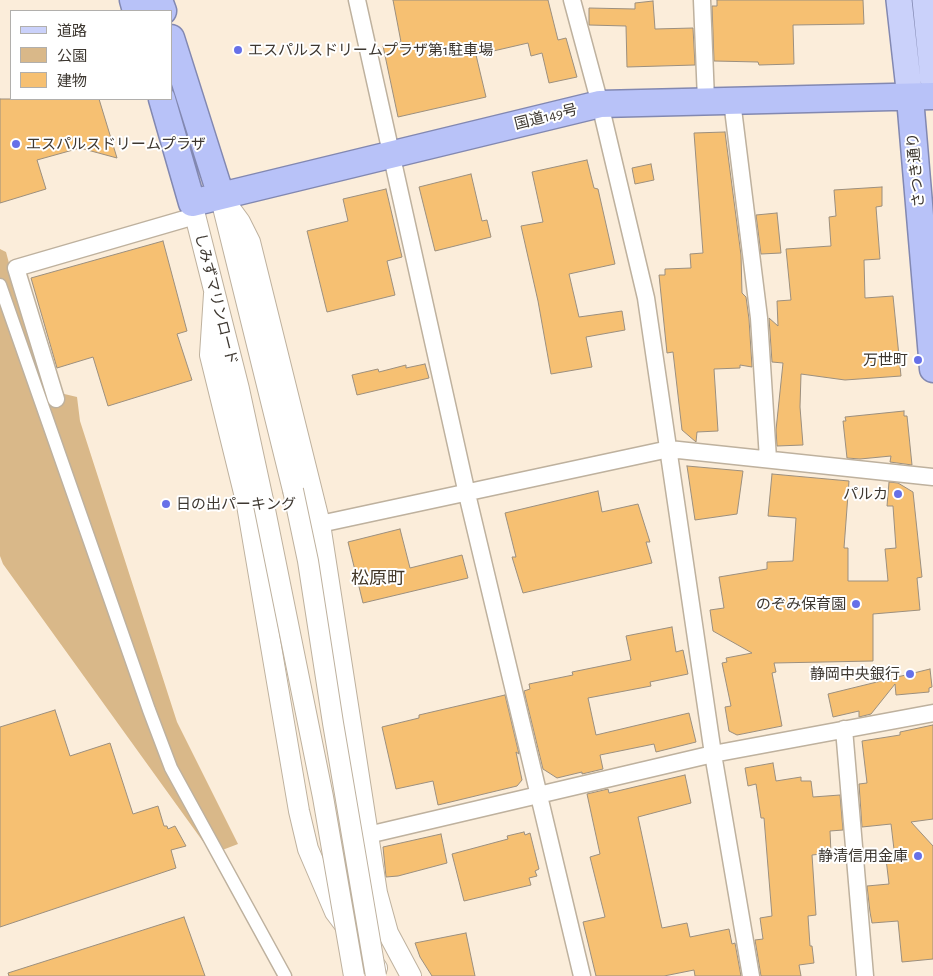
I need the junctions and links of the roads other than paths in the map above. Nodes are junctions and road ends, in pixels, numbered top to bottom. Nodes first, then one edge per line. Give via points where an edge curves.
1 (357, 0) edge
2 (572, 0) edge
3 (702, 0) edge
4 (899, 0) edge
5 (925, 0) edge
6 (172, 41) edge
7 (933, 79) edge
8 (921, 97) edge
9 (162, 100) edge
10 (706, 100) junction
11 (732, 101) junction
12 (600, 104) junction
13 (392, 154) junction
14 (221, 196) junction
15 (193, 210) junction
16 (0, 286) edge
17 (214, 294) junction
18 (933, 370) edge
19 (56, 399) dead end
20 (669, 448) junction
21 (768, 459) junction
22 (933, 477) edge
23 (467, 494) junction
24 (320, 524) junction
25 (933, 713) edge
26 (844, 729) junction
27 (713, 754) junction
28 (538, 794) junction
29 (368, 835) junction
30 (308, 848) junction
31 (285, 976) edge
32 (354, 976) edge
33 (376, 976) edge
34 (383, 976) edge
35 (411, 976) edge
36 (582, 976) edge
37 (751, 976) edge
38 (864, 976) edge

1 - 13 street
2 - 12 street
3 - 10 street
4 - 8 main road, さつき通り
5 - 7 main road
6 - 14 highway
8 - 11 highway, 国道149号
8 - 18 highway, さつき通り
9 - 15 highway, しみずマリンロード
10 - 11 highway, 国道149号
10 - 12 highway, 国道149号
11 - 21 street via 759,318
12 - 13 highway, 国道149号
12 - 20 street via 646,298
13 - 14 highway, 国道149号
13 - 23 street
14 - 15 highway, 国道149号
14 - 24 street via 250,242
14 - 33 street, しみずマリンロード, bridge via 308,561 332,723
15 - 17 street, しみずマリンロード
15 - 19 street via 16,268
16 - 31 street via 171,768
17 - 30 street via 210,355 247,505
17 - 32 street, しみずマリンロード, bridge via 263,500
20 - 21 street
20 - 23 street
20 - 27 street
21 - 22 street
23 - 24 street
23 - 28 street
24 - 29 street
25 - 26 street
26 - 27 street
26 - 38 street
27 - 28 street
27 - 37 street
28 - 29 street
28 - 36 street
29 - 30 street
29 - 35 street via 377,893 388,933
30 - 34 street via 335,912

